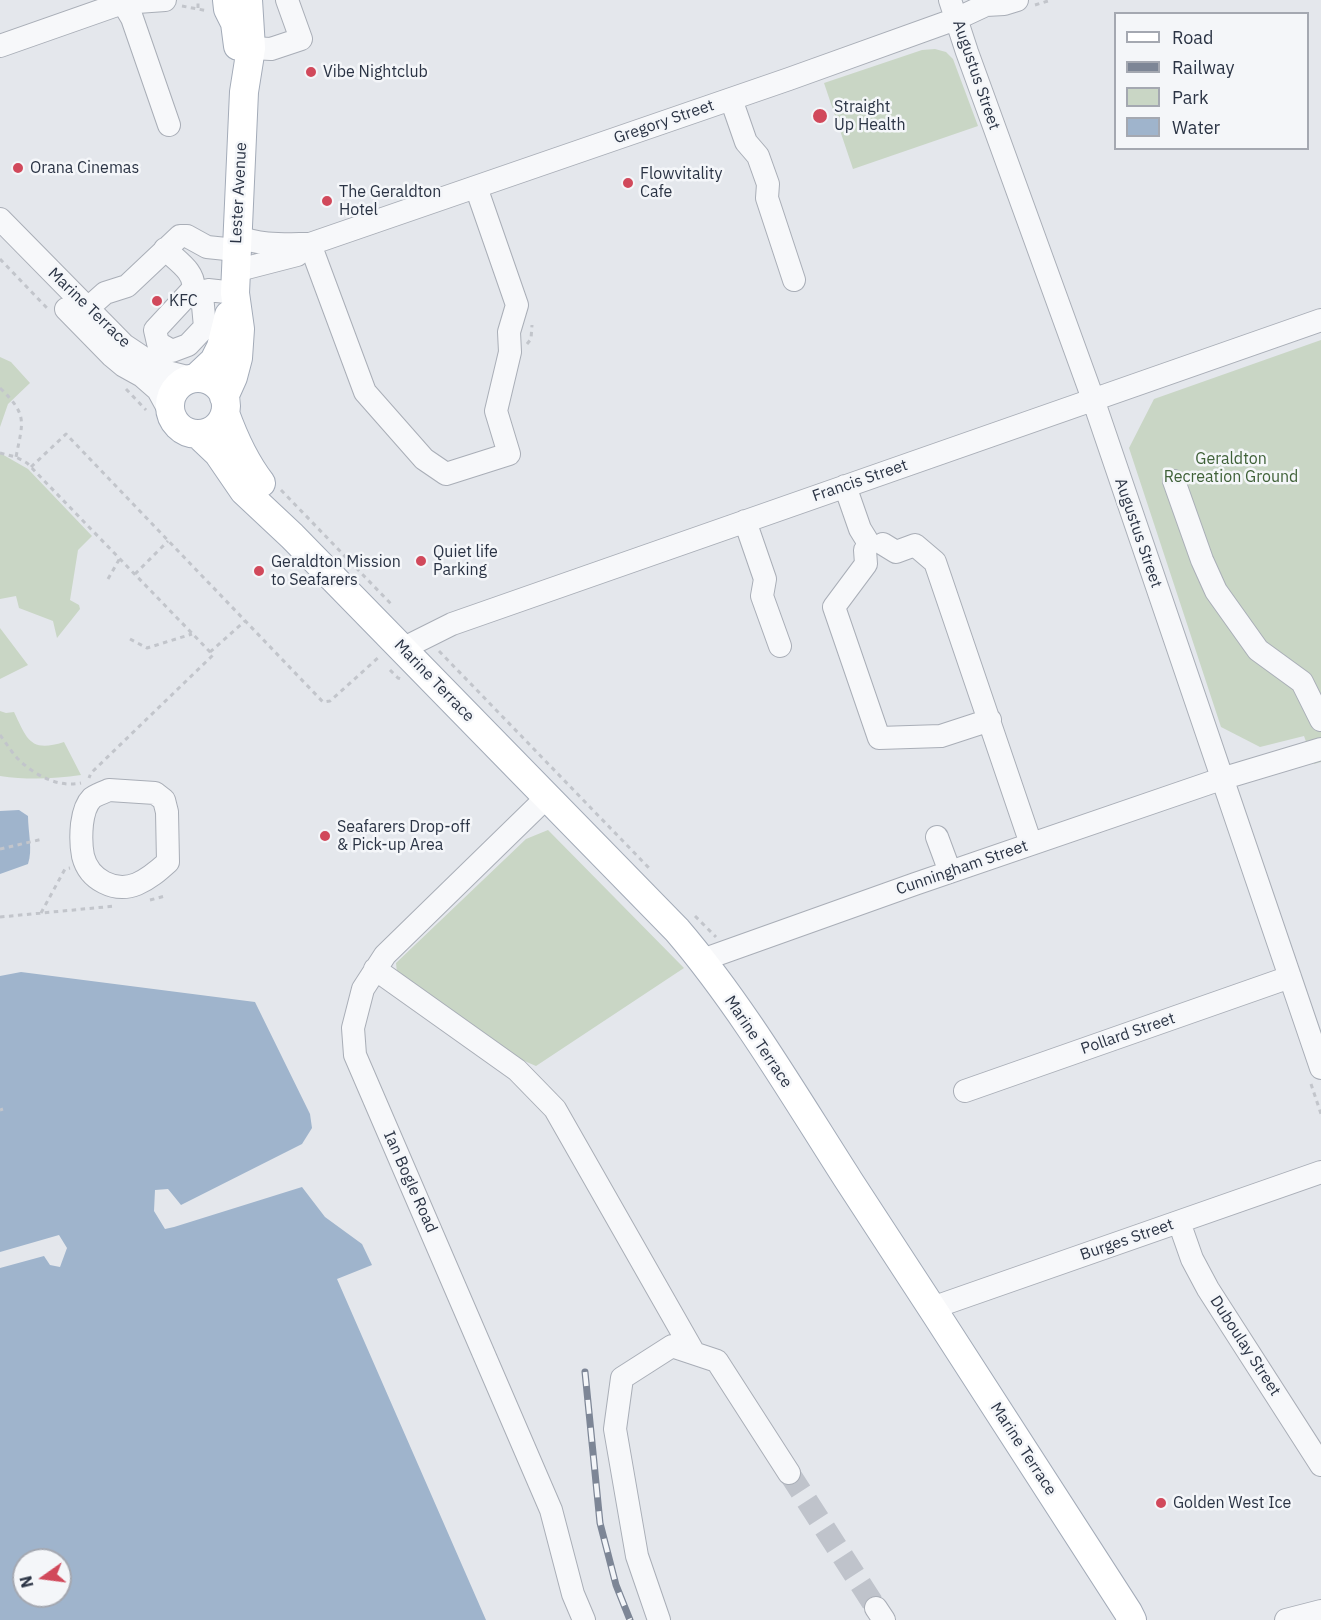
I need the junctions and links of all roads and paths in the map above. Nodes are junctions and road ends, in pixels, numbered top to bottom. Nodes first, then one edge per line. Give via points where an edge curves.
1 (165, 0) edge
2 (198, 0) edge
3 (227, 0) edge
4 (248, 0) edge
5 (287, 0) edge
6 (1017, 0) edge
7 (127, 2) edge
8 (198, 8) dead end
9 (953, 10) edge
10 (0, 46) edge
11 (251, 48) junction
12 (244, 93) junction
13 (731, 99) junction
14 (169, 125) dead end
15 (476, 187) junction
16 (0, 219) edge
17 (0, 241) edge
18 (310, 244) junction
19 (165, 249) junction
20 (0, 259) edge
21 (236, 262) junction
22 (794, 280) dead end
23 (87, 309) junction
24 (49, 310) dead end
25 (1321, 320) edge
26 (194, 378) junction
27 (0, 388) edge
28 (1093, 399) junction
29 (224, 405) junction
30 (171, 412) junction
31 (198, 434) junction
32 (0, 453) edge
33 (16, 457) junction
34 (32, 467) junction
35 (1174, 481) dead end
36 (845, 486) junction
37 (281, 490) dead end
38 (745, 521) junction
39 (292, 536) junction
40 (168, 541) junction
41 (872, 545) junction
42 (120, 558) junction
43 (135, 574) junction
44 (108, 579) dead end
45 (398, 610) dead end
46 (245, 621) junction
47 (193, 634) junction
48 (130, 639) dead end
49 (780, 646) dead end
50 (437, 649) dead end
51 (210, 652) junction
52 (391, 653) junction
53 (990, 720) junction
54 (1321, 720) edge
55 (0, 735) edge
56 (1321, 749) edge
57 (1221, 779) junction
58 (547, 797) junction
59 (937, 837) dead end
60 (43, 839) dead end
61 (1031, 844) junction
62 (0, 849) edge
63 (168, 862) joint
64 (75, 866) dead end
65 (650, 869) dead end
66 (950, 872) junction
67 (117, 906) dead end
68 (691, 911) dead end
69 (41, 913) junction
70 (0, 917) edge
71 (709, 948) junction
72 (375, 969) junction
73 (1290, 977) junction
74 (1321, 1068) edge
75 (965, 1091) dead end
76 (1321, 1172) edge
77 (1179, 1221) junction
78 (932, 1308) junction
79 (694, 1353) junction
80 (1321, 1465) edge
81 (789, 1473) tunnel mouth
82 (1321, 1611) edge
83 (584, 1620) edge
84 (658, 1620) edge
85 (1132, 1620) edge
86 (1286, 1620) edge

1 - 7 street
2 - 8 path
3 - 12 main road, Lester Avenue via 235,23
4 - 11 main road, Lester Avenue
5 - 11 street via 301,39 271,50
6 - 9 street, Gregory Street
7 - 10 street
7 - 14 street
9 - 13 street, Gregory Street
9 - 28 street, Augustus Street
11 - 12 main road, Lester Avenue
12 - 21 main road, Lester Avenue
13 - 15 street, Gregory Street
13 - 22 street via 746,142 758,156 768,184 768,230
15 - 18 street, Gregory Street
15 - 18 street via 517,305 496,411 509,454 446,474 424,459 365,392
16 - 23 street, Marine Terrace
17 - 30 street, Marine Terrace via 112,356 158,390
18 - 21 street, Gregory Street via 297,255
18 - 21 street, Gregory Street via 245,240
19 - 21 street via 180,236 187,236
19 - 21 street via 191,274 194,282 193,289 155,330 158,343 172,351 188,345 205,327 202,295
19 - 23 street via 127,286 105,293
20 - 24 path
21 - 26 main road, Lester Avenue via 222,347 214,361
21 - 29 main road, Lester Avenue via 238,358
23 - 26 street, Marine Terrace via 124,345 163,371
25 - 28 street, Francis Street
26 - 29 main road via 211,381 221,390
26 - 30 main road via 183,381 172,394
27 - 33 path via 22,419
28 - 36 street, Francis Street
28 - 57 street, Augustus Street
29 - 31 main road via 221,422
29 - 39 main road, Marine Terrace via 235,441 279,507
30 - 31 main road via 180,428
31 - 39 main road, Marine Terrace via 218,453 244,491
32 - 33 path
33 - 34 path
34 - 40 path via 66,434
34 - 42 path
35 - 54 street via 1216,591 1258,650 1302,682
36 - 38 street, Francis Street
36 - 41 street via 860,529
37 - 45 path
38 - 49 street via 765,579 762,596
38 - 52 street, Francis Street via 452,624
39 - 52 main road, Marine Terrace
40 - 43 path
40 - 46 path
41 - 53 street via 896,552 915,545 935,562
41 - 53 street via 866,564 834,607 879,738 941,736
42 - 43 path
42 - 44 path
43 - 47 path
46 - 51 path
46 - 52 path via 323,702 330,701
47 - 48 path via 147,648
47 - 51 path
50 - 65 path
51 - 55 path via 213,656 91,773 88,781 67,784 43,778 18,759
52 - 58 main road, Marine Terrace
53 - 61 street
56 - 57 street, Cunningham Street
57 - 61 street, Cunningham Street
57 - 73 street, Augustus Street
58 - 71 main road, Marine Terrace via 677,930
58 - 72 street, Ian Bogle Road
59 - 66 street
60 - 62 path
61 - 66 street, Cunningham Street
63 - 63 street via 136,885 104,884 90,871 83,857 83,815 91,799 109,790 154,793 164,800
64 - 69 path via 65,869
66 - 71 street, Cunningham Street
67 - 69 path
68 - 71 path
69 - 70 path
71 - 78 main road, Marine Terrace via 751,1030
72 - 79 street via 517,1070 555,1108
72 - 83 street, Ian Bogle Road via 363,989 353,1028 355,1054 551,1510 573,1594
73 - 74 street, Augustus Street
73 - 75 street, Pollard Street
76 - 77 street, Burges Street
77 - 78 street, Burges Street
77 - 80 street, Duboulay Street via 1192,1259 1208,1288
78 - 85 main road, Marine Terrace
79 - 81 street via 717,1361
79 - 84 street via 672,1346 622,1378 615,1429 637,1556
82 - 86 street

